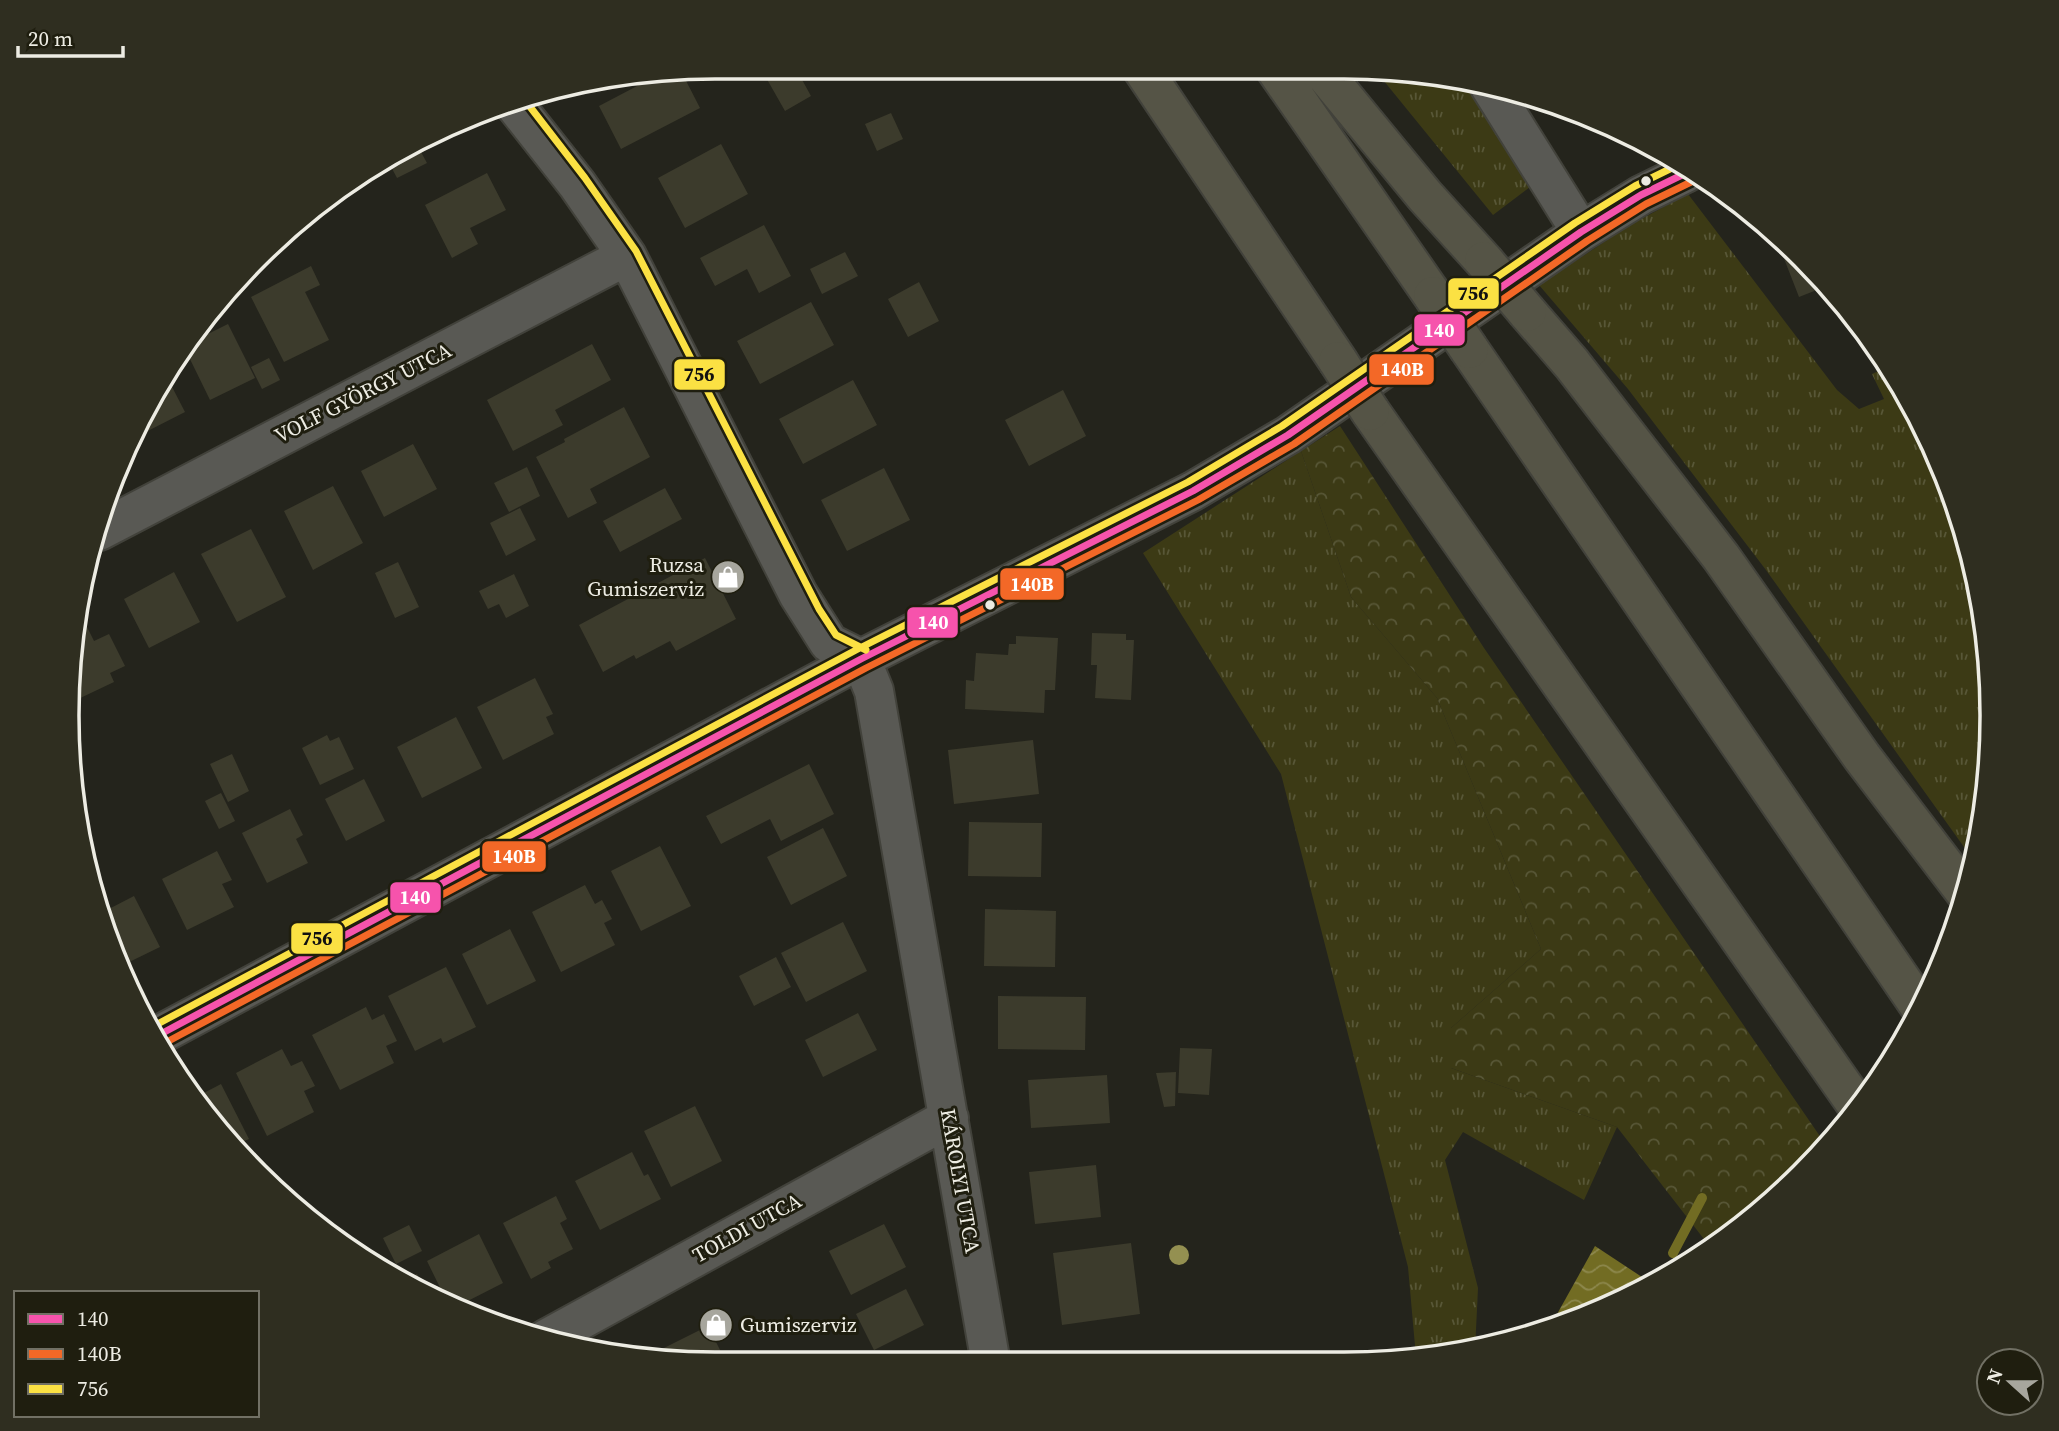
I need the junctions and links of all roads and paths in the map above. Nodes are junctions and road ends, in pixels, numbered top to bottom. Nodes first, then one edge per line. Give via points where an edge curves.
1 (1150, 79) edge
2 (1283, 79) edge
3 (1330, 79) edge
4 (1497, 97) edge
5 (519, 110) edge
6 (1681, 176) edge
7 (1581, 232) junction
8 (627, 256) junction
9 (108, 526) edge
10 (861, 659) junction
11 (1862, 757) junction
12 (1958, 883) edge
13 (1954, 895) edge
14 (1914, 999) edge
15 (163, 1033) edge
16 (1852, 1099) edge
17 (949, 1118) junction
18 (558, 1333) edge
19 (989, 1352) edge

1 - 16 highway, bridge via 1370,411
2 - 14 highway, bridge
3 - 11 highway, bridge via 1572,364 1721,557
4 - 7 street
5 - 8 street
6 - 7 street
7 - 10 street via 1288,435 1193,491
8 - 9 street, VOLF GYÖRGY UTCA
8 - 10 street via 810,614 829,642
10 - 15 street
10 - 17 street, KÁROLYI UTCA via 874,691
11 - 12 highway
11 - 13 highway
17 - 18 street, TOLDI UTCA
17 - 19 street, KÁROLYI UTCA

